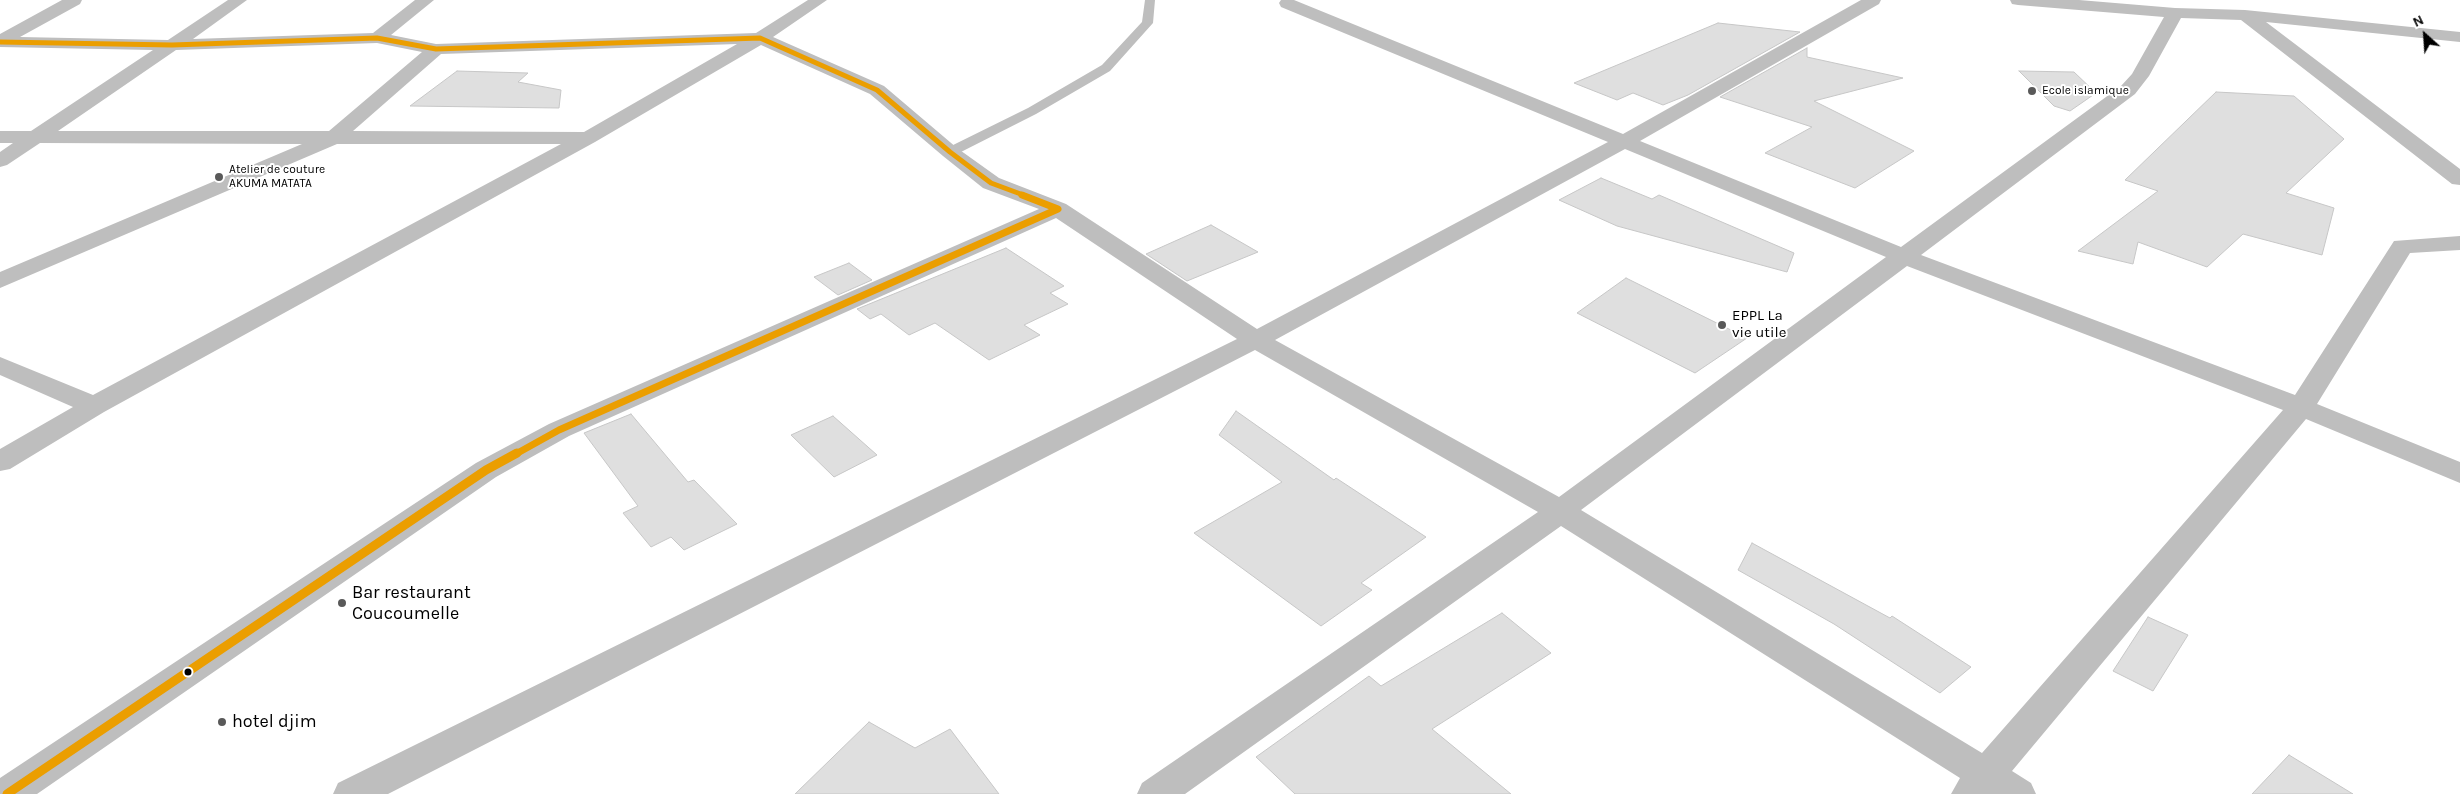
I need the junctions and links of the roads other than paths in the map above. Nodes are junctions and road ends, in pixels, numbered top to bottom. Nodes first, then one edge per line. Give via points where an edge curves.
1 (74, 0) edge
2 (239, 0) edge
3 (426, 0) edge
4 (819, 0) edge
5 (1150, 0) edge
6 (1873, 0) edge
7 (2018, 0) edge
8 (2227, 0) edge
9 (1287, 3) dead end
10 (2175, 13) junction
11 (2245, 15) junction
12 (2460, 37) edge
13 (377, 38) junction
14 (760, 38) junction
15 (0, 42) edge
16 (172, 45) junction
17 (436, 49) junction
18 (0, 137) edge
19 (336, 137) junction
20 (38, 138) junction
21 (588, 138) junction
22 (1625, 141) junction
23 (950, 152) junction
24 (0, 161) edge
25 (2460, 179) edge
26 (1058, 208) junction
27 (2460, 243) edge
28 (1906, 257) junction
29 (0, 281) edge
30 (1256, 340) junction
31 (0, 365) edge
32 (94, 406) junction
33 (2301, 407) junction
34 (0, 462) edge
35 (2460, 473) edge
36 (1560, 511) junction
37 (1978, 784) edge
38 (7, 794) edge
39 (352, 794) edge
40 (1156, 794) edge
41 (2017, 794) edge

1 - 15 street
2 - 16 street
3 - 13 street
4 - 14 street
5 - 23 lane via 1147,23 1106,68 1032,111
6 - 22 street
7 - 10 street
8 - 11 street
9 - 22 street
10 - 11 street
10 - 28 street via 2140,76 2128,90
11 - 12 street
11 - 25 street
13 - 16 street
13 - 17 street
14 - 17 street
14 - 21 street
14 - 23 street via 877,90
15 - 16 street
16 - 20 street
17 - 19 street
18 - 20 street
19 - 20 street
19 - 21 street
19 - 29 street
20 - 24 street
21 - 32 street
22 - 28 street
22 - 30 street
23 - 26 street via 991,183
26 - 30 street
26 - 38 street via 558,430 486,470
27 - 33 street via 2402,246
28 - 33 street
28 - 36 street
30 - 36 street
30 - 39 street
31 - 32 street
32 - 34 street
33 - 35 street
33 - 37 street
36 - 37 street
36 - 40 street
37 - 41 street

